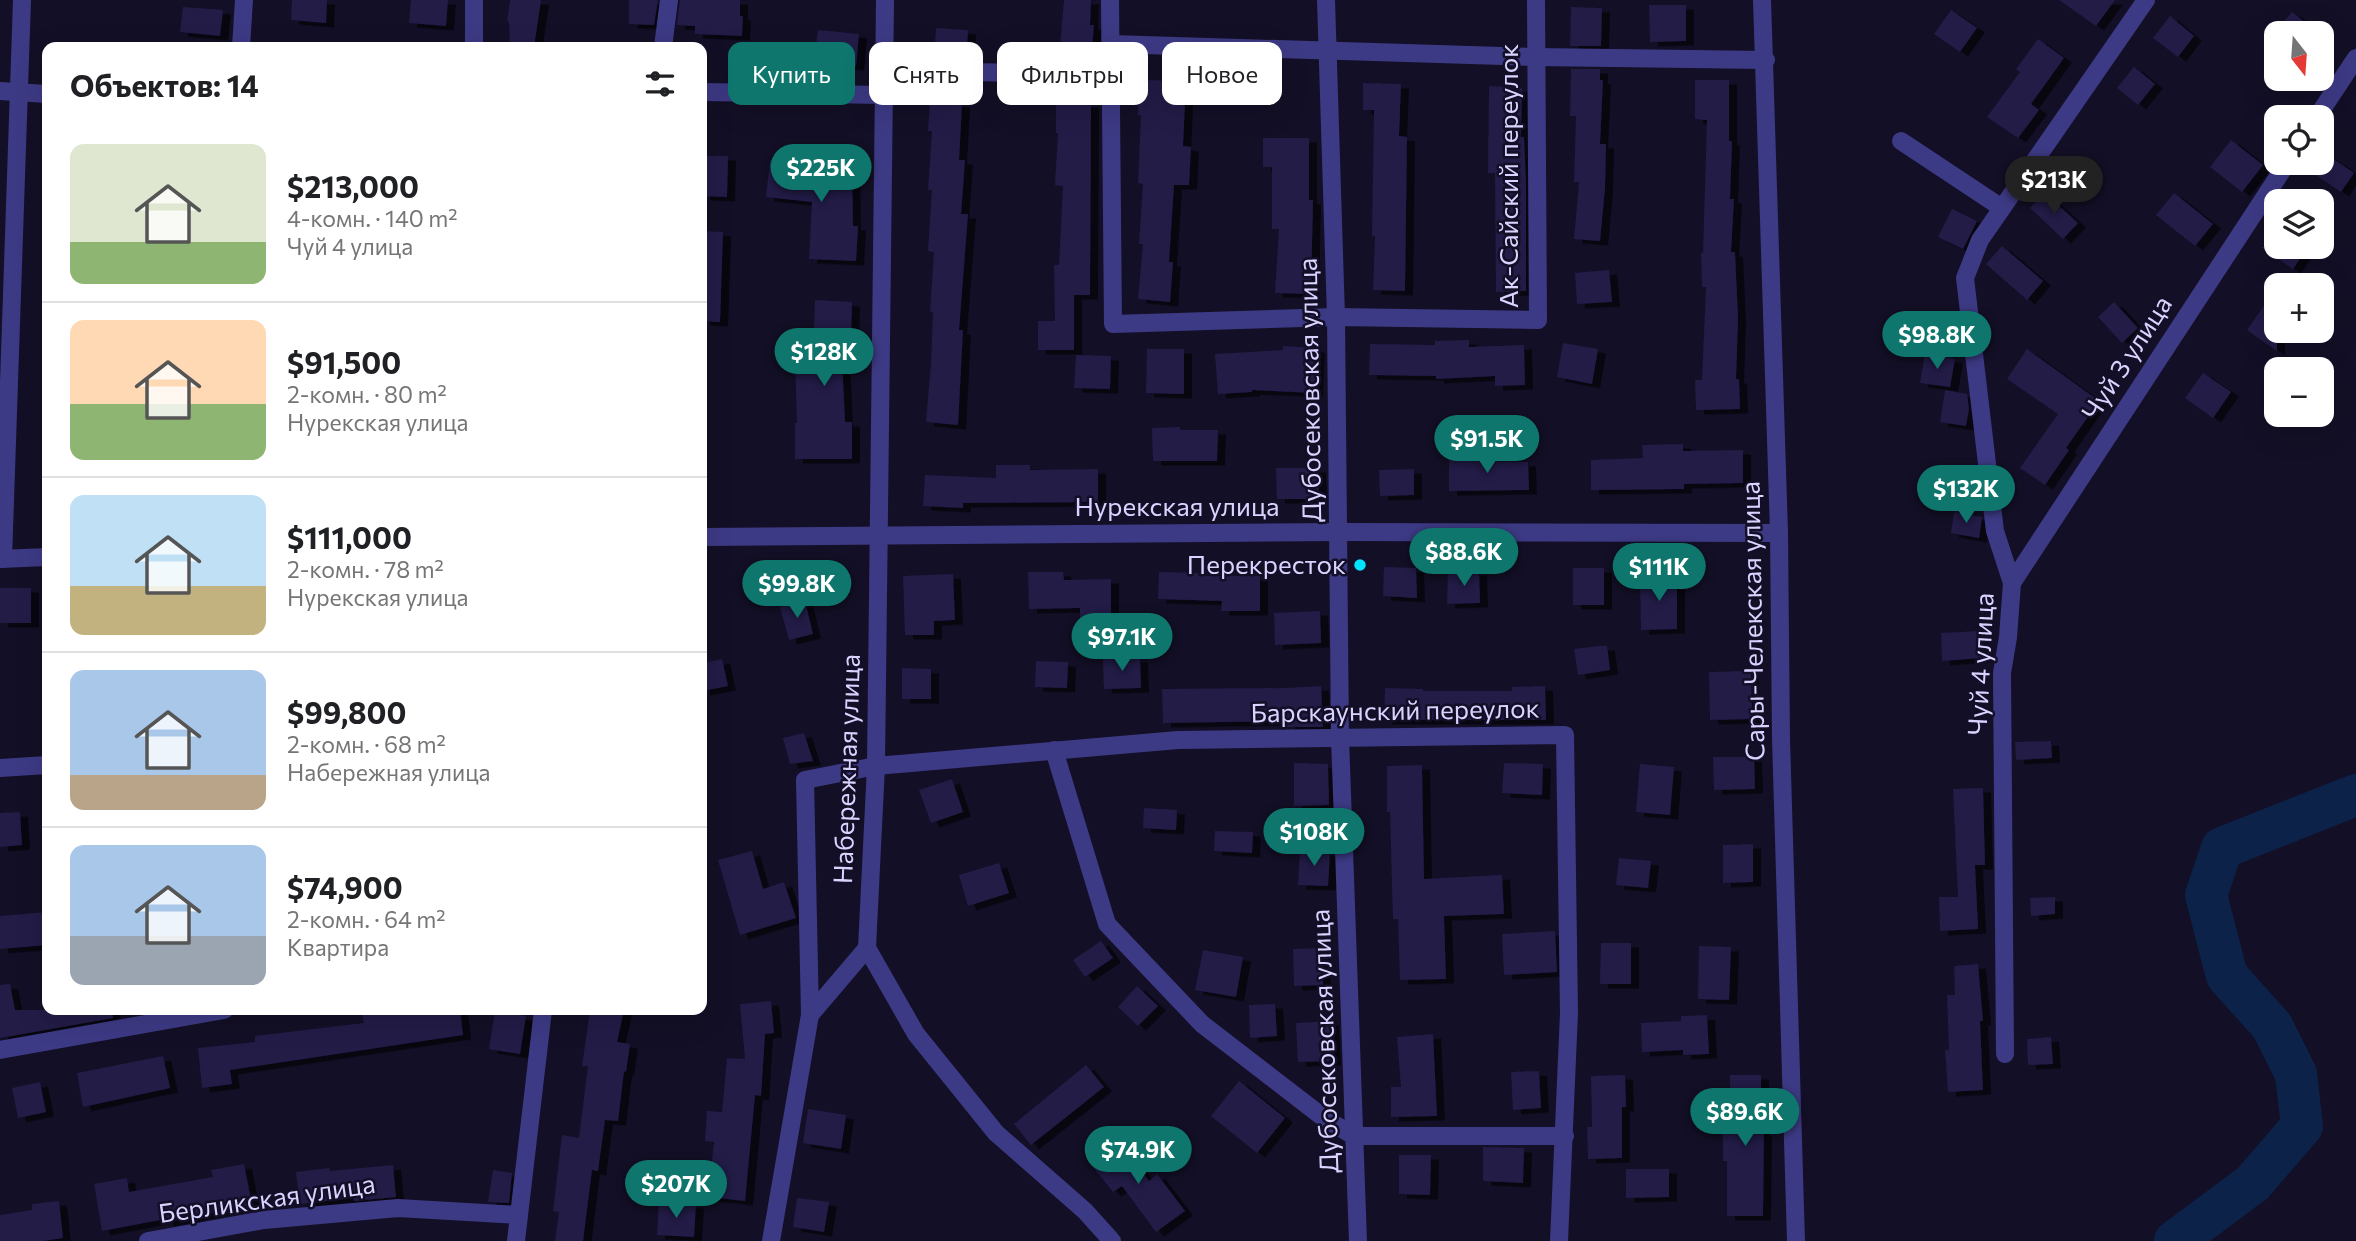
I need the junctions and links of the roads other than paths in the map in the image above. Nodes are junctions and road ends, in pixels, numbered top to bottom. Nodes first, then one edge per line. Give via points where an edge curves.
1 (22, 0) edge
2 (244, 0) edge
3 (474, 0) edge
4 (670, 0) edge
5 (885, 0) edge
6 (1110, 0) edge
7 (1326, 0) edge
8 (1536, 0) edge
9 (1762, 0) edge
10 (2146, 0) edge
11 (241, 42) edge
12 (474, 42) edge
13 (664, 42) edge
14 (884, 42) edge
15 (1111, 42) edge
16 (1148, 45) edge
17 (1328, 50) junction
18 (1536, 57) junction
19 (2356, 58) edge
20 (1766, 60) junction
21 (0, 91) edge
22 (707, 92) edge
23 (18, 93) junction
24 (42, 94) edge
25 (869, 95) edge
26 (883, 105) edge
27 (1111, 105) edge
28 (2325, 105) edge
29 (1900, 141) dead end
30 (2279, 175) edge
31 (2002, 208) junction
32 (1336, 317) junction
33 (1339, 532) junction
34 (1779, 533) junction
35 (878, 534) junction
36 (707, 537) edge
37 (42, 557) edge
38 (1, 559) edge
39 (2012, 583) junction
40 (1340, 738) junction
41 (1054, 750) junction
42 (42, 765) edge
43 (876, 766) junction
44 (0, 768) edge
45 (805, 780) joint
46 (867, 948) junction
47 (810, 1014) junction
48 (194, 1015) edge
49 (542, 1015) edge
50 (0, 1050) edge
51 (2005, 1054) dead end
52 (1354, 1136) junction
53 (1565, 1136) junction
54 (519, 1215) junction
55 (148, 1241) edge
56 (516, 1241) edge
57 (771, 1241) edge
58 (1112, 1241) edge
59 (1357, 1241) edge
60 (1559, 1241) edge
61 (1796, 1241) edge

1 - 23 street
2 - 11 street
3 - 12 street
4 - 13 street
5 - 14 street, Набережная улица
6 - 15 street, Ак-Сайский переулок
7 - 17 street, Дубосековская улица
8 - 18 street, Ак-Сайский переулок
9 - 20 street, Сары-Челекская улица
10 - 31 street, Чуй 4 улица
16 - 17 street
17 - 18 street
17 - 32 street, Дубосековская улица
18 - 20 street
18 - 32 street, Ак-Сайский переулок via 1538,320
19 - 28 street
20 - 34 street, Сары-Челекская улица
21 - 23 street
22 - 25 street
23 - 24 street
23 - 38 street
26 - 35 street, Набережная улица
27 - 32 street, Ак-Сайский переулок via 1113,324
29 - 31 street
30 - 39 street, Чуй 3 улица
31 - 39 street, Чуй 4 улица via 1980,240 1965,278 1995,531
32 - 33 street, Дубосековская улица
33 - 34 street, Нурекская улица
33 - 35 street, Нурекская улица
33 - 40 street, Дубосековская улица
34 - 61 street, Сары-Челекская улица
35 - 36 street, Нурекская улица
35 - 43 street, Набережная улица
37 - 38 street
39 - 51 street, Чуй 4 улица via 2003,673
40 - 41 street, Барскаунский переулок via 1178,740
40 - 52 street, Дубосековская улица
40 - 53 street, Барскаунский переулок via 1565,735 1569,1013
41 - 43 street, Барскаунский переулок
41 - 52 street via 1107,924 1202,1024
42 - 44 street
43 - 45 street, Барскаунский переулок
43 - 46 street, Набережная улица
45 - 47 street, Набережная улица
46 - 47 street
46 - 58 street via 916,1034 996,1133 1085,1211
47 - 57 street, Набережная улица
48 - 50 street
49 - 54 street
52 - 53 street
52 - 59 street, Дубосековская улица
53 - 60 street, Барскаунский переулок
54 - 55 street, Берликская улица via 398,1208 264,1220
54 - 56 street

